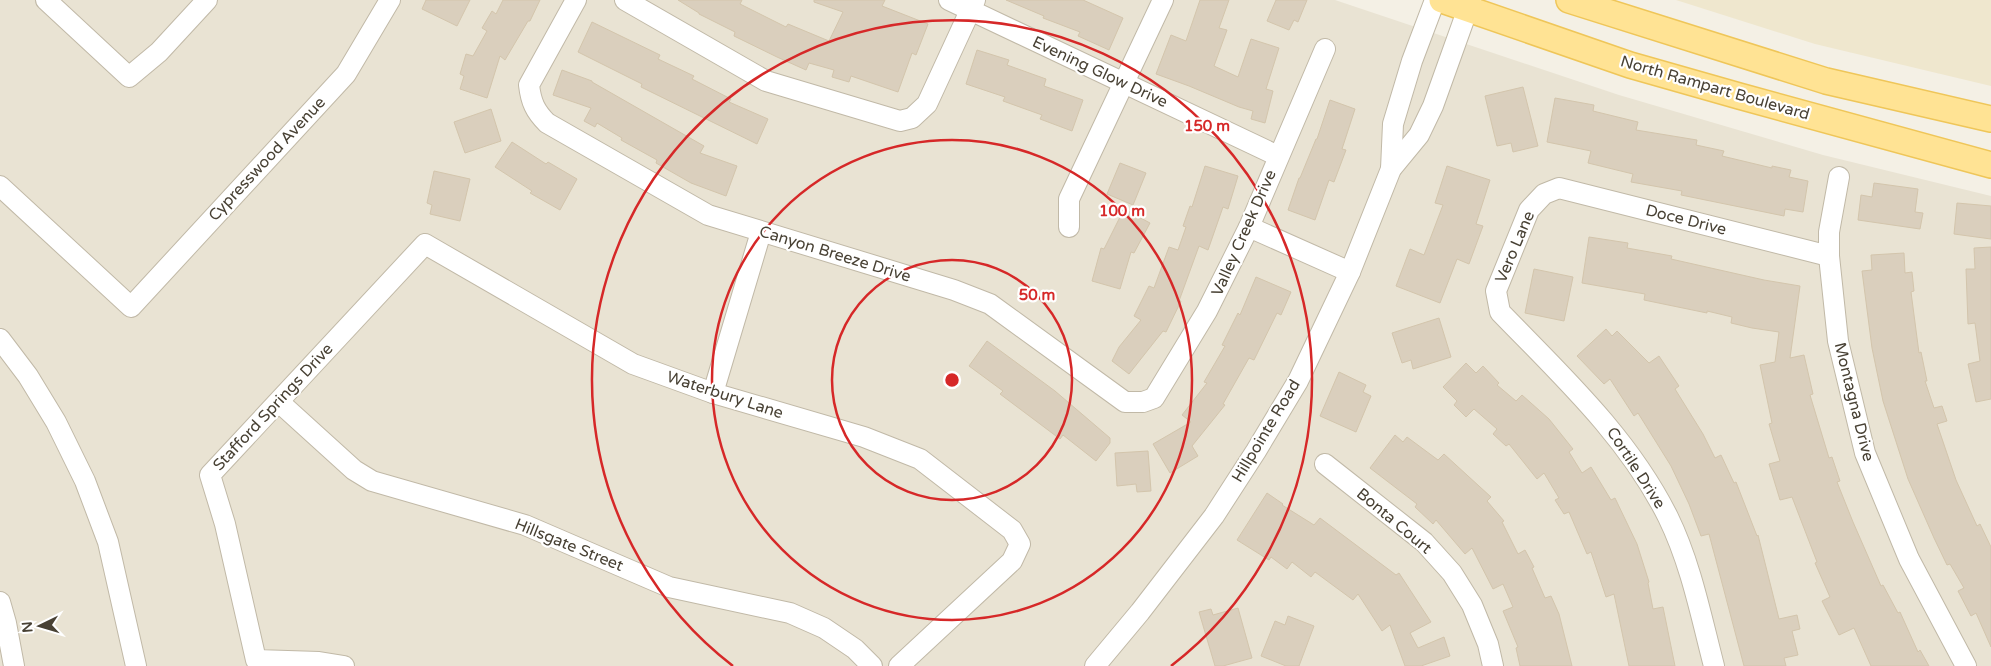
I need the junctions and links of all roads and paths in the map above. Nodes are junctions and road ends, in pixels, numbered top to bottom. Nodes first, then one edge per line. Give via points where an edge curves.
1 (46, 0) edge
2 (206, 0) edge
3 (390, 0) edge
4 (576, 0) edge
5 (625, 0) edge
6 (949, 0) edge
7 (1163, 0) edge
8 (1435, 0) edge
9 (1442, 0) edge
10 (1568, 0) edge
11 (973, 5) edge
12 (1469, 5) edge
13 (1325, 49) dead end
14 (1123, 83) junction
15 (1991, 119) edge
16 (1278, 156) junction
17 (1991, 165) edge
18 (1391, 169) junction
19 (1839, 177) dead end
20 (3, 194) edge
21 (1544, 194) joint
22 (1069, 227) dead end
23 (1249, 227) junction
24 (761, 232) junction
25 (426, 244) joint
26 (1829, 256) junction
27 (1350, 272) junction
28 (1498, 304) joint
29 (0, 340) edge
30 (713, 393) junction
31 (279, 402) junction
32 (1143, 402) joint
33 (1325, 464) dead end
34 (0, 602) edge
35 (14, 666) edge
36 (136, 666) edge
37 (344, 666) edge
38 (872, 666) edge
39 (899, 666) edge
40 (1095, 666) edge
41 (1493, 666) edge
42 (1714, 666) edge
43 (1966, 666) edge

1 - 2 street via 129,77 159,52
3 - 20 street, Cypresswood Avenue via 346,74 131,307
4 - 24 street, Canyon Breeze Drive via 529,85 536,113 708,215
5 - 11 street via 766,81 900,121 912,118 927,104
6 - 11 street, Evening Glow Drive
7 - 14 street
8 - 18 street, Hillpointe Road via 1393,124
9 - 12 main road, North Rampart Boulevard
10 - 15 main road via 1826,81
11 - 14 street, Evening Glow Drive
12 - 17 main road, North Rampart Boulevard via 1639,67
12 - 18 street, Hillpointe Road via 1419,136
13 - 16 street, Valley Creek Drive
14 - 16 street, Evening Glow Drive
14 - 22 street via 1068,199
16 - 23 street, Valley Creek Drive
18 - 27 street, Hillpointe Road
19 - 26 street, Montagna Drive via 1829,232
21 - 26 street, Doce Drive via 1559,188
21 - 28 street, Vero Lane via 1529,210 1496,291
23 - 27 street
23 - 32 street, Valley Creek Drive via 1207,312 1154,398
24 - 30 street
24 - 32 street, Canyon Breeze Drive via 954,290 990,304 1125,402
25 - 30 street, Waterbury Lane via 633,364
25 - 31 street, Stafford Springs Drive
26 - 43 street, Montagna Drive via 1838,341 1865,453 1910,559
27 - 40 street, Hillpointe Road via 1298,381 1214,516
28 - 42 street, Cortile Drive via 1500,312 1602,418 1641,469 1668,518 1692,577
29 - 36 street via 28,376 56,422 85,481 108,542
30 - 39 street, Waterbury Lane via 864,437 920,460 1012,530 1020,544 1012,561
31 - 37 street, Stafford Springs Drive via 210,475 225,524 256,660
31 - 38 street, Hillsgate Street via 354,470 372,481 525,525 669,588 790,613 824,628 855,649
33 - 41 street, Bonta Court via 1424,542 1452,573 1472,605
34 - 35 street

